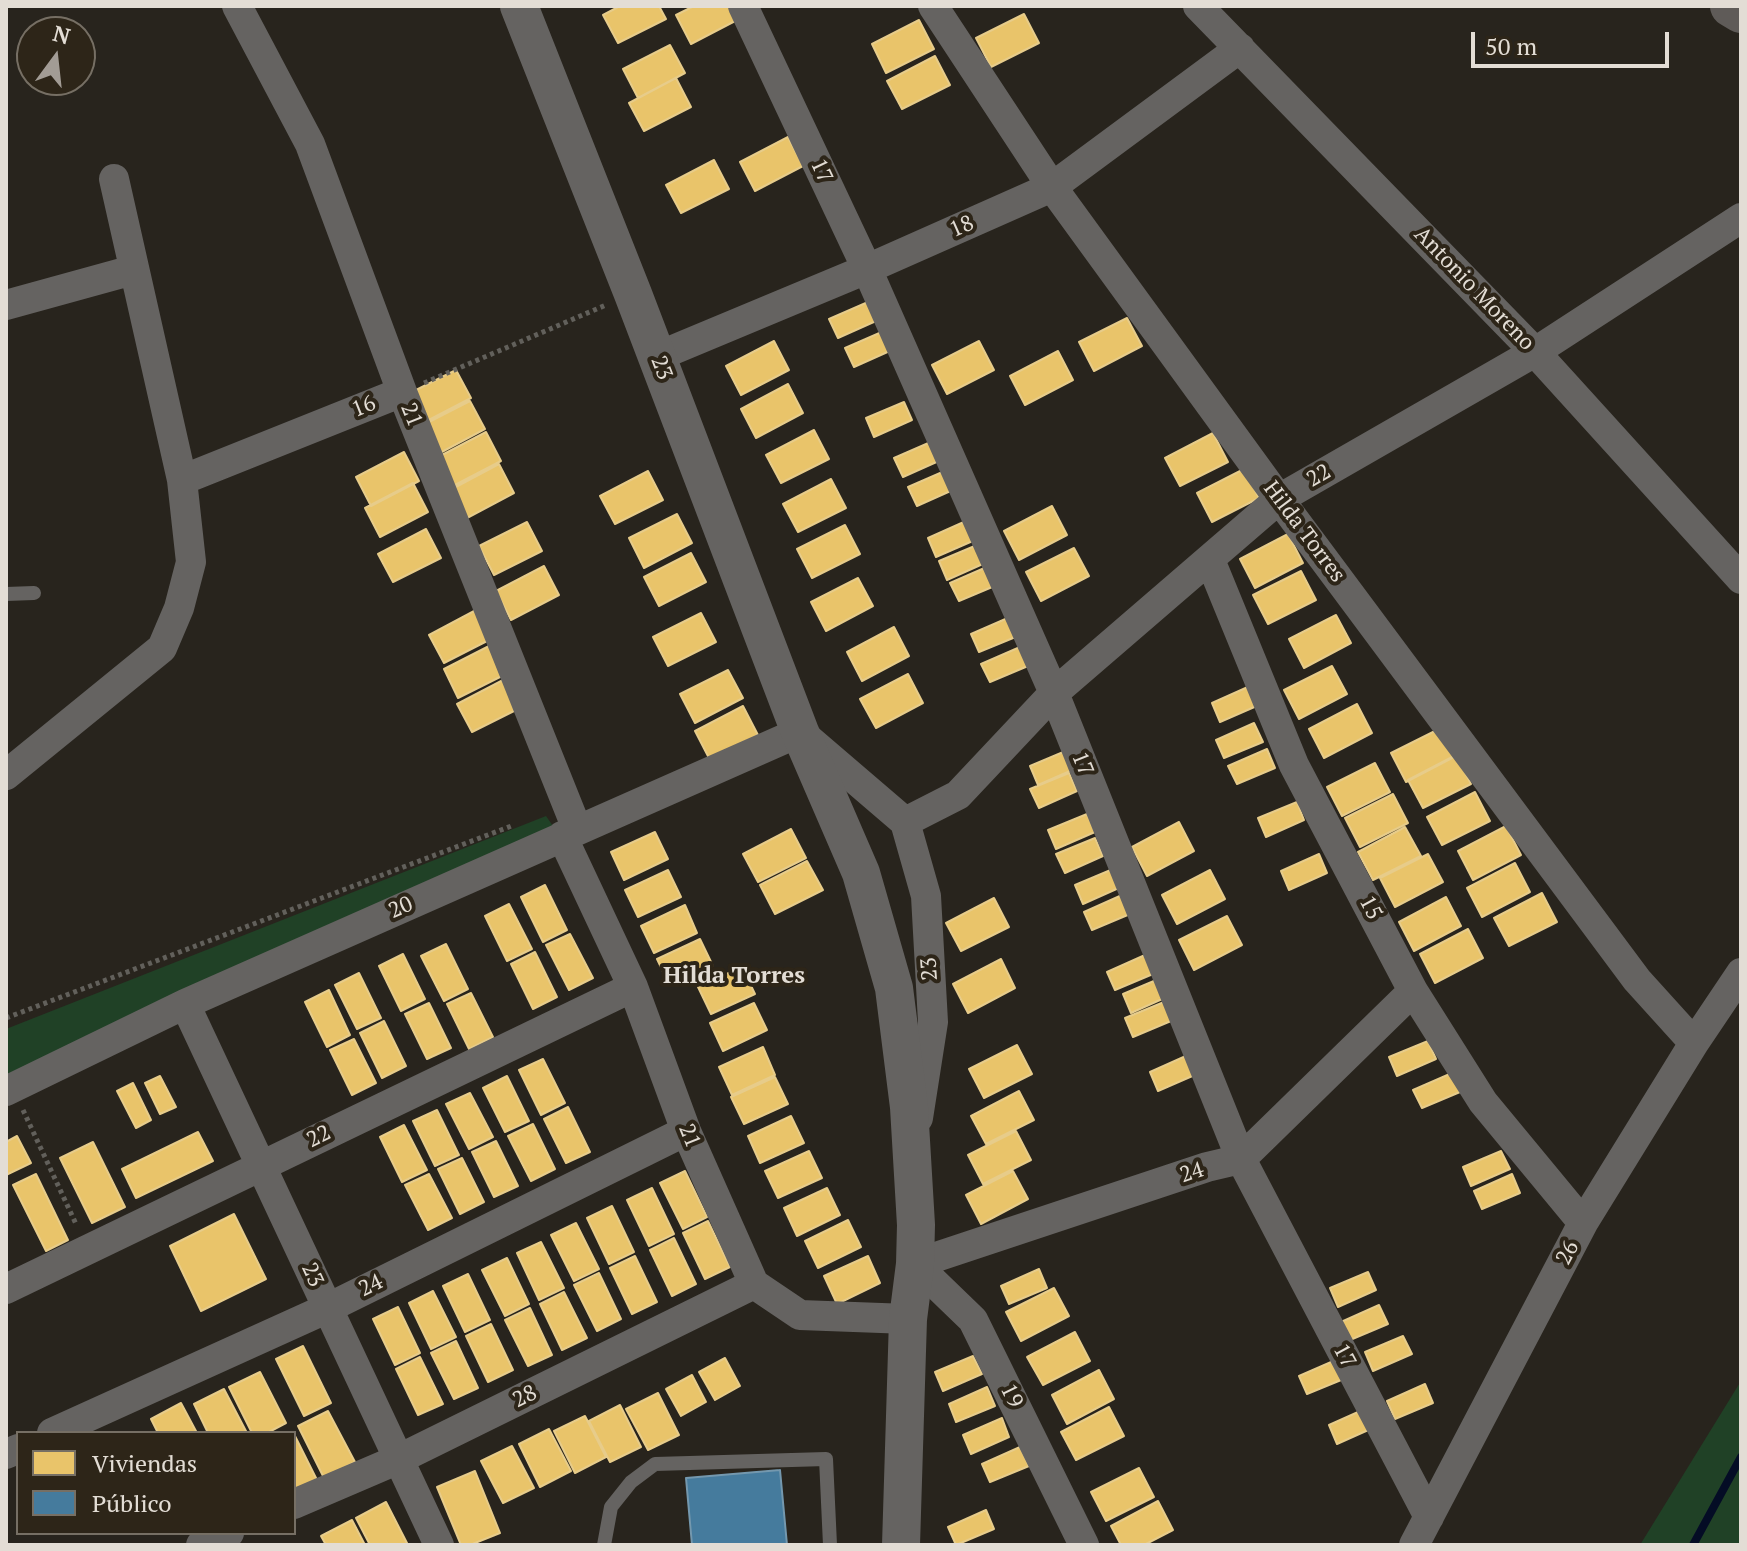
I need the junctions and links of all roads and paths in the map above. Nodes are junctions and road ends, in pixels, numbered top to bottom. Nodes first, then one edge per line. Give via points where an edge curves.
1 (237, 6) edge
2 (519, 6) edge
3 (743, 6) edge
4 (933, 6) edge
5 (1198, 6) edge
6 (1731, 6) edge
7 (1741, 12) edge
8 (1240, 48) junction
9 (114, 179) dead end
10 (1052, 187) junction
11 (1741, 218) edge
12 (867, 269) junction
13 (133, 270) junction
14 (633, 294) junction
15 (6, 305) edge
16 (1535, 352) junction
17 (656, 357) junction
18 (402, 392) junction
19 (182, 480) junction
20 (1279, 499) junction
21 (1210, 560) junction
22 (1741, 579) edge
23 (34, 593) dead end
24 (6, 594) edge
25 (1054, 693) junction
26 (800, 732) junction
27 (6, 775) edge
28 (905, 822) junction
29 (569, 823) junction
30 (1741, 973) edge
31 (633, 987) junction
32 (1413, 991) junction
33 (185, 1004) junction
34 (6, 1018) edge
35 (1694, 1043) junction
36 (8, 1080) edge
37 (686, 1131) junction
38 (1241, 1159) junction
39 (912, 1160) junction
40 (261, 1165) junction
41 (1583, 1223) junction
42 (88, 1250) junction
43 (915, 1264) junction
44 (754, 1284) junction
45 (6, 1289) edge
46 (328, 1308) junction
47 (908, 1319) junction
48 (56, 1431) edge
49 (399, 1459) junction
50 (296, 1503) edge
51 (1429, 1517) junction
52 (224, 1535) edge
53 (201, 1545) edge
54 (439, 1545) edge
55 (604, 1545) edge
56 (830, 1545) edge
57 (901, 1545) edge
58 (1084, 1545) edge
59 (1414, 1545) edge

1 - 18 street, 21 via 310,144
2 - 14 street, 23
3 - 12 street, 17
4 - 10 street, Hilda Torres
5 - 8 street, Antonio Moreno
6 - 7 main road
8 - 10 street, 18
8 - 16 street, Antonio Moreno
9 - 13 street
10 - 12 street, 18
10 - 20 street, Hilda Torres
11 - 16 street, 22
12 - 17 street, 18
12 - 25 street, 17
13 - 15 street
13 - 19 street
14 - 17 street, 23
14 - 18 path, 16
16 - 20 street, 22
16 - 22 street, Antonio Moreno
17 - 26 street, 23
18 - 19 street, 16
18 - 29 street, 21
19 - 27 street via 191,562 162,648
20 - 21 street, 22
20 - 35 street, Hilda Torres via 1637,980
21 - 25 street, 22
21 - 32 street, 15 via 1294,765
23 - 24 lane
25 - 28 street, 22 via 958,795
25 - 38 street, 17
26 - 28 street, 23
26 - 29 street, 20
26 - 39 street, 23 via 861,873 894,988
28 - 39 street, 23 via 926,896 933,1022
29 - 31 street, 21
29 - 33 street, 20
29 - 34 path
30 - 35 street, 26
31 - 37 street, 21
31 - 40 street, 22
32 - 38 street
32 - 41 street, 15 via 1483,1102
33 - 36 street, 20 via 50,1070
33 - 40 street, 23
35 - 41 street, 26
36 - 42 path
37 - 44 street, 21
37 - 46 street, 24
38 - 43 street, 24
38 - 51 street, 17
39 - 43 street, 23
40 - 42 street, 22
40 - 46 street, 23
41 - 51 street, 26
42 - 45 street, 22
43 - 47 street, 23
43 - 58 street, 19 via 973,1320
44 - 47 street via 800,1315
44 - 49 street, 28
46 - 48 street, 24
46 - 49 street, 23
47 - 57 street, 23
49 - 50 street, 28
49 - 54 street, 23
51 - 59 street, 26
52 - 53 street
55 - 56 lane via 611,1507 655,1464 826,1459

